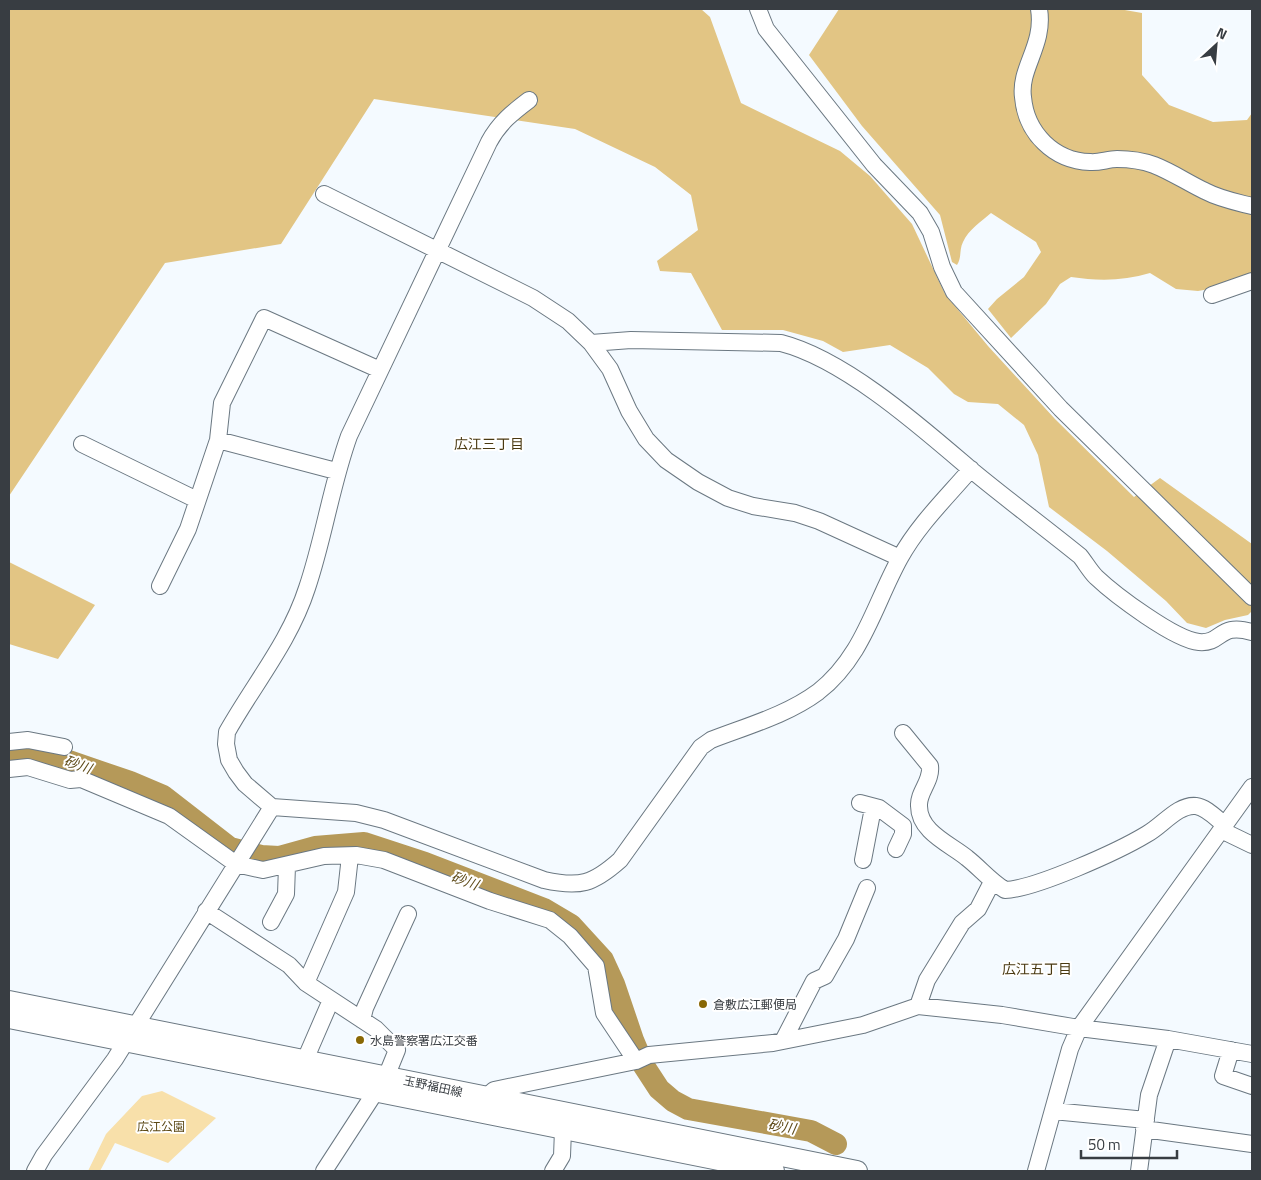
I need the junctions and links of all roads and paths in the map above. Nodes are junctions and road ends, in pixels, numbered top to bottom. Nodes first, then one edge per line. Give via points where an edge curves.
1 (758, 9) edge
2 (1039, 9) edge
3 (529, 100) dead end
4 (324, 194) dead end
5 (1252, 206) edge
6 (437, 250) junction
7 (1252, 281) edge
8 (1212, 295) dead end
9 (591, 343) junction
10 (380, 370) junction
11 (218, 440) junction
12 (82, 444) dead end
13 (971, 469) junction
14 (336, 471) junction
15 (198, 500) junction
16 (900, 558) junction
17 (160, 586) dead end
18 (1252, 597) edge
19 (1252, 632) edge
20 (902, 733) dead end
21 (9, 742) edge
22 (64, 747) dead end
23 (9, 769) edge
24 (1252, 787) edge
25 (272, 807) junction
26 (923, 820) junction
27 (903, 826) junction
28 (1223, 828) junction
29 (1252, 845) edge
30 (896, 849) dead end
31 (350, 856) junction
32 (863, 860) dead end
33 (236, 864) junction
34 (287, 866) junction
35 (992, 882) junction
36 (867, 888) dead end
37 (206, 911) junction
38 (408, 914) dead end
39 (271, 922) dead end
40 (306, 983) junction
41 (331, 1000) junction
42 (9, 1001) edge
43 (918, 1006) junction
44 (9, 1018) edge
45 (362, 1020) junction
46 (1079, 1028) junction
47 (130, 1034) junction
48 (1168, 1039) junction
49 (783, 1041) junction
50 (1231, 1050) junction
51 (1252, 1054) edge
52 (642, 1058) junction
53 (305, 1060) junction
54 (381, 1084) junction
55 (1252, 1086) edge
56 (486, 1097) junction
57 (1054, 1111) junction
58 (1145, 1124) junction
59 (563, 1130) junction
60 (1252, 1144) edge
61 (35, 1171) edge
62 (324, 1171) edge
63 (553, 1171) edge
64 (773, 1171) edge
65 (858, 1171) edge
66 (1036, 1171) edge
67 (1139, 1171) edge

1 - 18 street via 766,29 874,165 920,213 931,232 942,268 954,292 1062,409
2 - 5 street via 1039,37 1022,95 1025,112 1042,142 1056,153 1072,159 1091,162 1127,160 1153,165 1204,191
3 - 6 street via 497,128
4 - 6 street
6 - 9 street via 533,298 568,321
6 - 10 street
7 - 8 street
9 - 13 street via 631,340 781,343 805,349 850,376 922,428
9 - 16 street via 610,369 646,439 666,460 728,498 819,521
10 - 11 street via 264,318 222,403
10 - 14 street via 348,436
11 - 14 street
11 - 15 street
12 - 15 street
13 - 16 street via 917,531
13 - 19 street via 1080,556 1096,576 1179,636 1200,642 1215,640 1226,630 1239,628
14 - 25 street via 307,589 281,647 227,732 229,760 236,772
15 - 17 street via 188,529
16 - 25 street via 865,636 850,660 818,692 792,708 711,740 702,747 620,860 589,882 567,885 544,880 384,820 356,813
20 - 26 street via 930,766 931,773 919,801
21 - 22 street via 28,740
23 - 33 street via 28,767 70,780 81,779 169,816
24 - 28 street
25 - 33 street
26 - 27 street
26 - 35 street via 948,846 967,858
27 - 30 street via 904,834
27 - 32 street via 892,815 867,805
28 - 29 street
28 - 35 street via 1202,808 1195,806 1183,809 1148,834 1063,873 1010,890
28 - 46 street
31 - 34 street via 324,856
31 - 40 street via 346,892
31 - 52 street via 384,860 482,899 550,920 570,936 596,966 604,1013
33 - 34 street via 263,870
33 - 37 street
34 - 39 street via 286,894
35 - 43 street via 978,909 962,923 927,980
36 - 49 street via 846,938 825,976 814,981
37 - 40 street via 289,965
37 - 47 street
38 - 45 street
40 - 41 street
41 - 45 street
41 - 53 street
42 - 47 main road, 玉野福田線
43 - 46 street
43 - 49 street via 863,1025
44 - 47 main road, 玉野福田線
45 - 54 street via 397,1050
46 - 48 street
46 - 57 street via 1070,1049
47 - 53 main road, 玉野福田線
47 - 54 main road, 玉野福田線
47 - 61 street
48 - 50 street
48 - 58 street via 1149,1095
49 - 52 street
50 - 51 street
50 - 55 street via 1223,1076
52 - 56 street via 496,1089
53 - 54 main road, 玉野福田線
54 - 56 main road, 玉野福田線
54 - 59 main road, 玉野福田線
54 - 62 street
56 - 65 main road, 玉野福田線
57 - 58 street
57 - 66 street
58 - 60 street
58 - 67 street
59 - 63 street via 562,1156
59 - 64 main road, 玉野福田線

